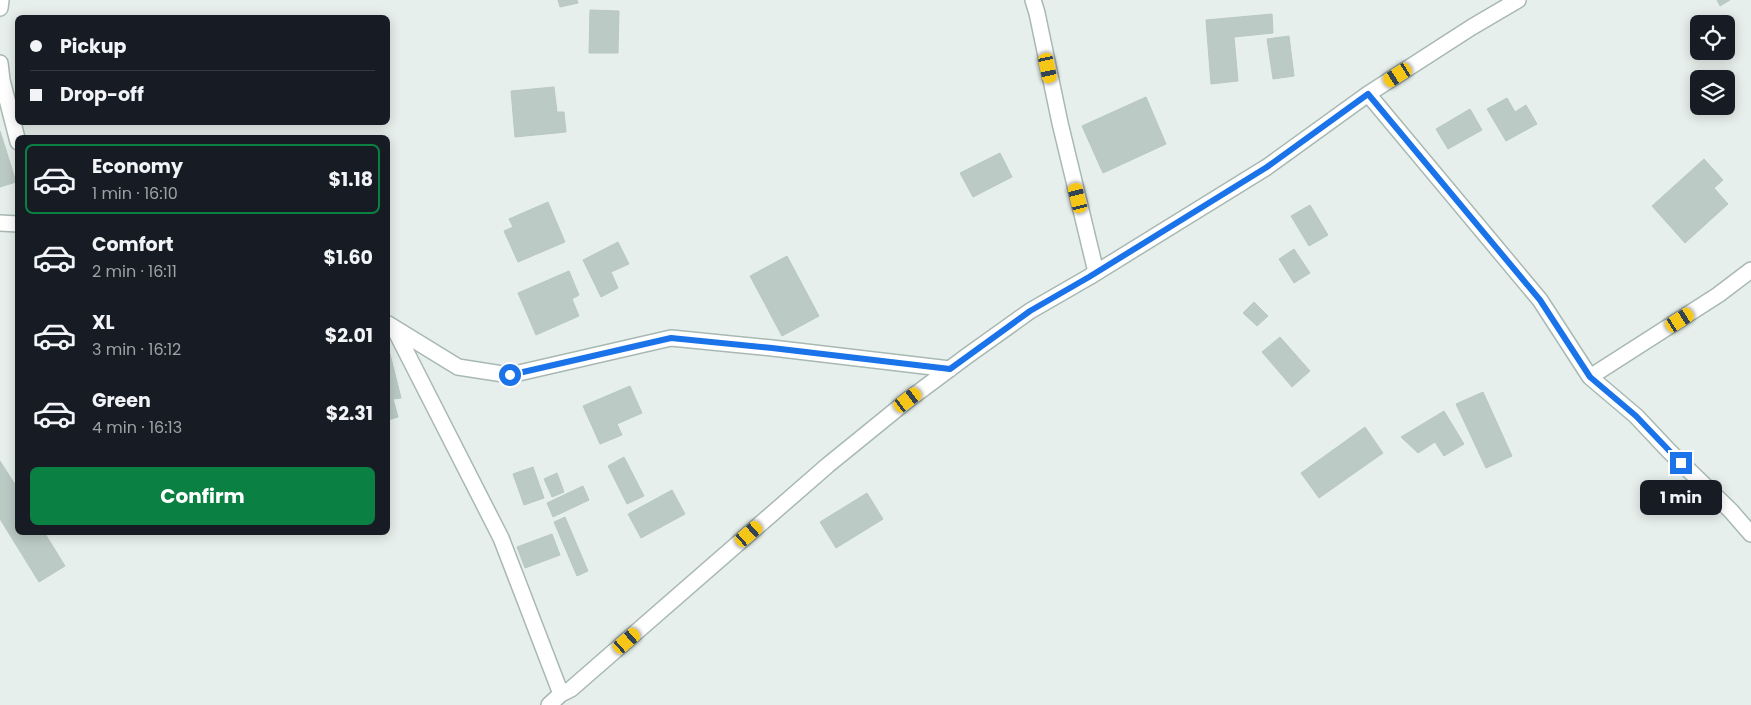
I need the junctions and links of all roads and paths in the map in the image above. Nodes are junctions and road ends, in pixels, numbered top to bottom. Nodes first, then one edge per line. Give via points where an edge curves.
1 (1, 0) edge
2 (1033, 0) edge
3 (1518, 0) edge
4 (0, 8) edge
5 (0, 62) edge
6 (1368, 94) junction
7 (16, 135) edge
8 (0, 223) edge
9 (15, 224) edge
10 (1751, 270) edge
11 (1096, 272) junction
12 (390, 326) edge
13 (950, 369) junction
14 (1590, 377) junction
15 (1751, 534) edge
16 (561, 694) junction
17 (549, 705) edge

1 - 4 street
2 - 11 street
3 - 6 street
5 - 7 street
6 - 11 street via 1267,167
6 - 14 street via 1540,300
8 - 9 street
10 - 14 street via 1703,305
11 - 13 street via 1030,311
12 - 13 street via 458,367 510,375 671,338
12 - 16 street via 501,538
13 - 16 street via 828,465 571,689
14 - 15 street via 1636,416
16 - 17 street

